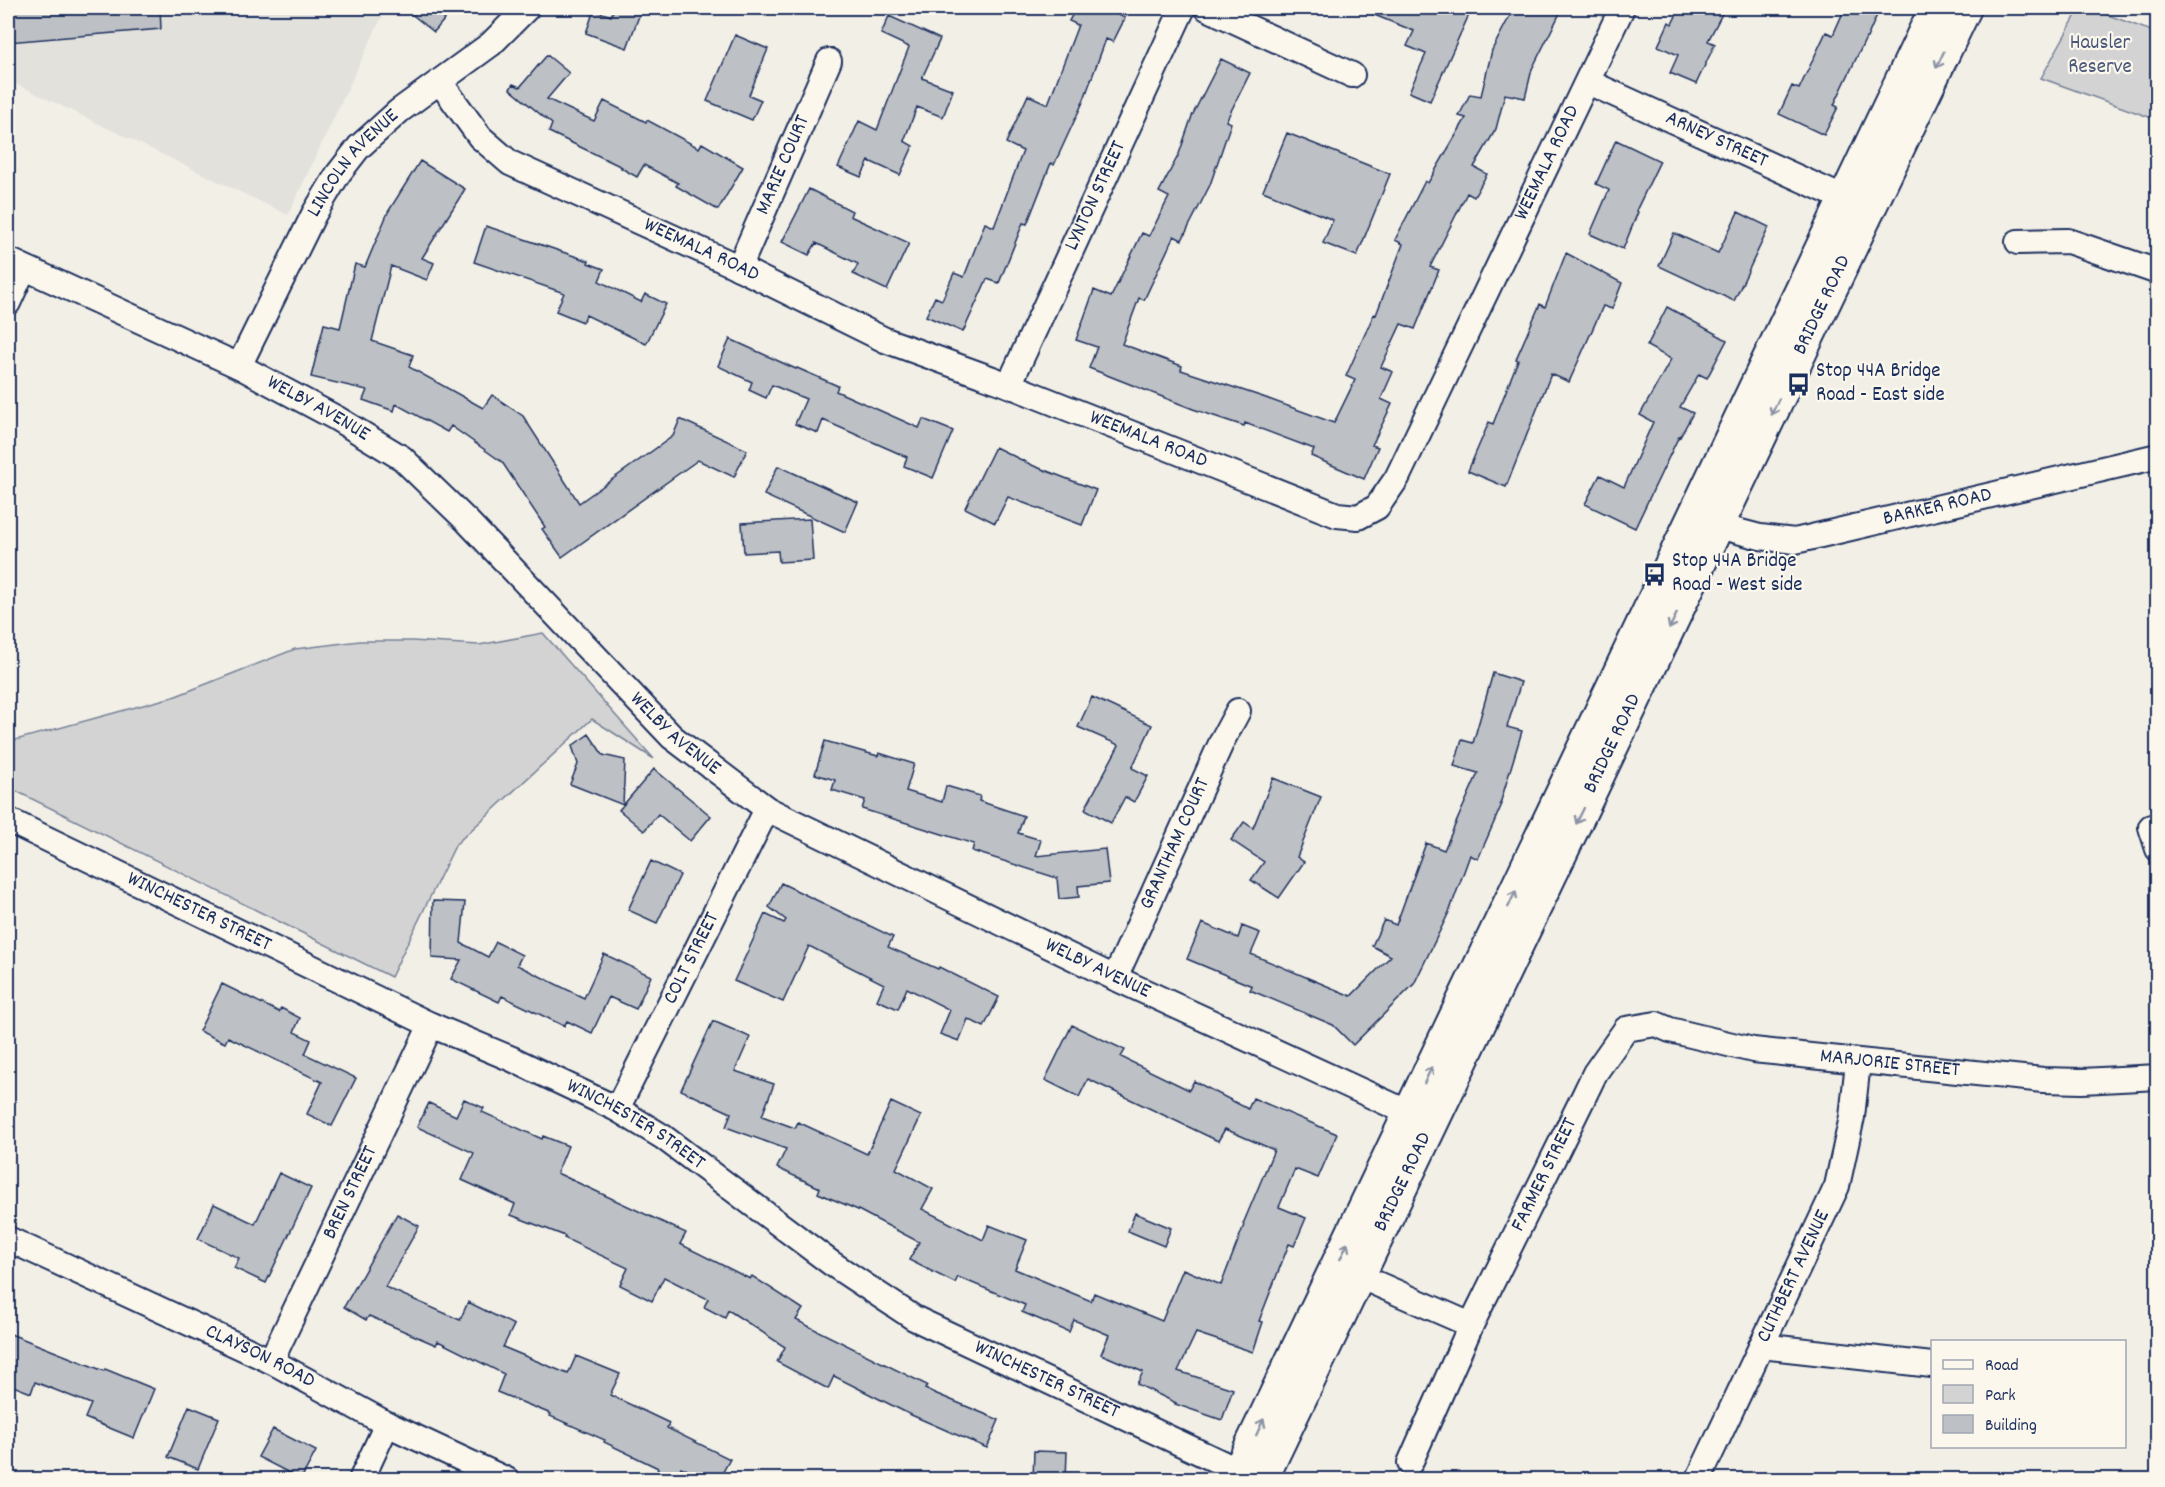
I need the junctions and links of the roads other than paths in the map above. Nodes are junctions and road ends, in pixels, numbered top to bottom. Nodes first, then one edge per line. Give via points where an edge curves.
1 (527, 8) edge
2 (1183, 8) edge
3 (1207, 8) edge
4 (1622, 8) edge
5 (1936, 8) edge
6 (1965, 8) edge
7 (829, 61) dead end
8 (1352, 75) dead end
9 (440, 82) junction
10 (1588, 82) junction
11 (1856, 207) junction
12 (2018, 242) dead end
13 (16, 264) edge
14 (739, 268) junction
15 (2157, 273) edge
16 (8, 303) edge
17 (239, 366) junction
18 (1009, 385) junction
19 (2157, 456) edge
20 (1705, 523) junction
21 (1238, 711) dead end
22 (767, 809) junction
23 (8, 820) edge
24 (1115, 978) junction
25 (431, 1025) junction
26 (1626, 1029) joint
27 (1858, 1062) junction
28 (2157, 1077) edge
29 (617, 1109) junction
30 (1421, 1119) junction
31 (8, 1239) edge
32 (1359, 1276) junction
33 (1471, 1325) junction
34 (1761, 1346) junction
35 (272, 1361) junction
36 (1931, 1365) edge
37 (387, 1424) junction
38 (1410, 1463) dead end
39 (1248, 1477) edge
40 (360, 1479) edge
41 (507, 1479) edge
42 (1698, 1479) edge

1 - 9 street, LINCOLN AVENUE via 491,44
2 - 18 street, LYNTON STREET
3 - 8 street
4 - 10 street, WEEMALA ROAD
5 - 11 main road, BRIDGE ROAD
6 -> 11 main road, BRIDGE ROAD
7 - 14 street, MARIE COURT
9 - 14 street, WEEMALA ROAD via 480,137 510,162
9 - 17 street, LINCOLN AVENUE via 399,111 359,147 338,174
10 - 11 street, ARNEY STREET
10 - 18 street, WEEMALA ROAD via 1397,478 1377,507 1358,517 1337,515
11 - 20 main road, BRIDGE ROAD
12 - 15 street via 2068,241
13 - 16 street
13 - 17 street, WELBY AVENUE
14 - 18 street, WEEMALA ROAD via 885,340
17 - 22 street, WELBY AVENUE via 402,458 672,737
19 - 20 street, BARKER ROAD via 1795,541
20 - 30 main road, BRIDGE ROAD
21 - 24 street, GRANTHAM COURT
22 - 24 street, WELBY AVENUE
22 - 29 street, COLT STREET
23 - 25 street, WINCHESTER STREET
24 - 30 street, WELBY AVENUE
25 - 29 street, WINCHESTER STREET
25 - 35 street, BREN STREET
26 - 27 street, MARJORIE STREET via 1656,1024 1753,1050
26 - 33 street, FARMER STREET via 1595,1073
27 - 28 street, MARJORIE STREET via 2043,1080
27 - 34 street, CUTHBERT AVENUE via 1852,1117 1837,1186
29 - 39 street, WINCHESTER STREET via 663,1137 831,1263 914,1318
30 - 32 main road, BRIDGE ROAD
39 -> 30 main road, BRIDGE ROAD
31 - 35 street, CLAYSON ROAD
32 - 33 street
32 - 39 main road, BRIDGE ROAD
33 - 38 street, FARMER STREET
34 - 36 street
34 - 42 street, CUTHBERT AVENUE
35 - 37 street, CLAYSON ROAD
37 - 40 street
37 - 41 street, CLAYSON ROAD

